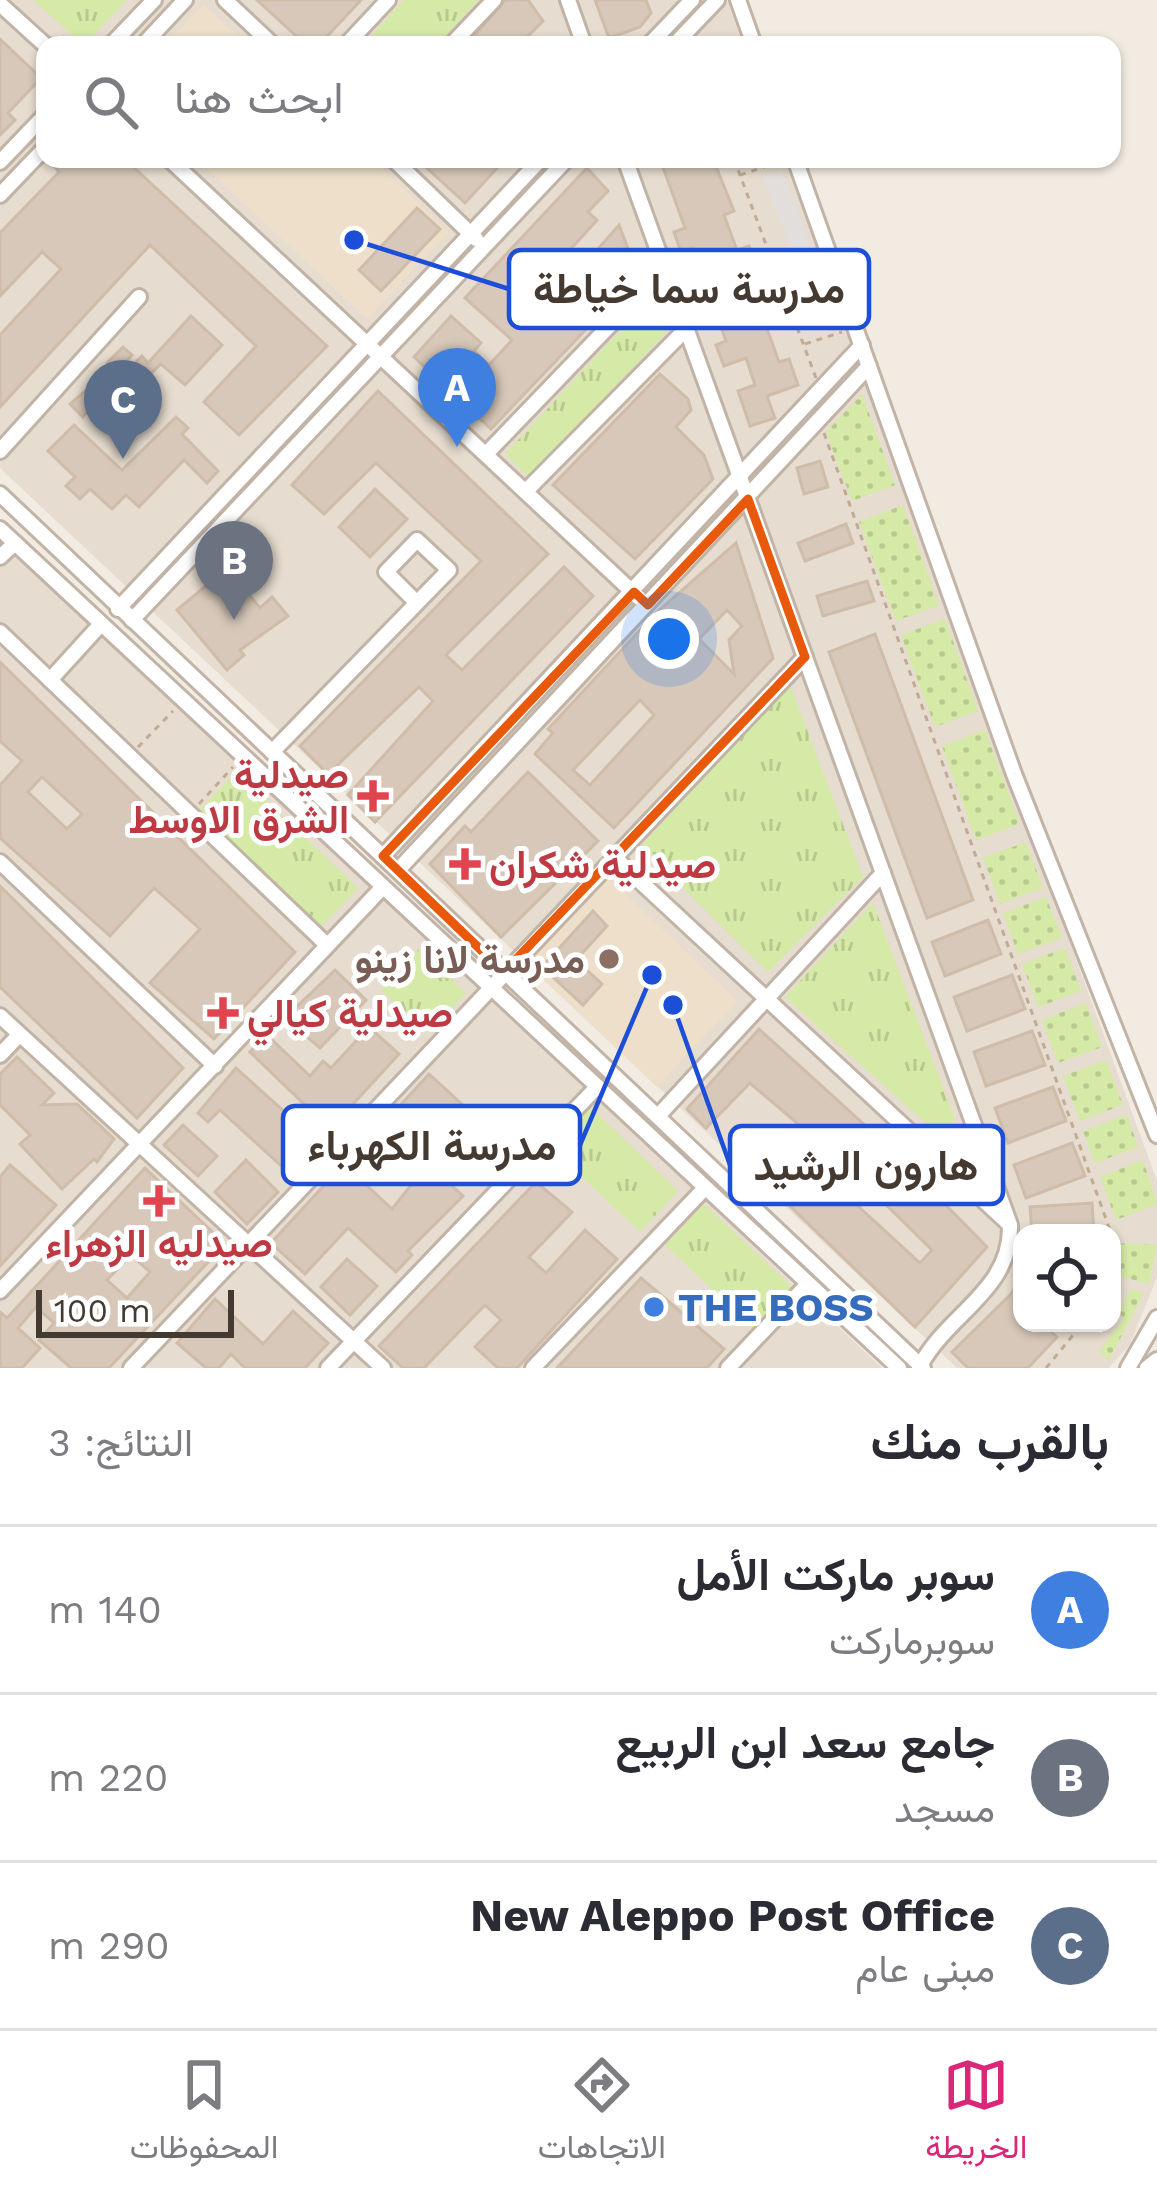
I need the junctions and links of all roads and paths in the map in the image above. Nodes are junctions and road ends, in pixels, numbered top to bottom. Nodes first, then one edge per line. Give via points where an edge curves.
1 (154, 0) edge
2 (185, 0) edge
3 (225, 0) edge
4 (388, 0) edge
5 (494, 0) edge
6 (568, 0) edge
7 (692, 0) edge
8 (716, 0) edge
9 (738, 0) edge
10 (0, 4) edge
11 (120, 36) edge
12 (151, 36) edge
13 (263, 36) edge
14 (354, 36) edge
15 (460, 36) edge
16 (581, 36) edge
17 (658, 36) edge
18 (682, 36) edge
19 (751, 36) edge
20 (36, 37) edge
21 (36, 124) edge
22 (36, 158) edge
23 (0, 162) edge
24 (180, 168) edge
25 (402, 168) edge
26 (533, 168) edge
27 (558, 168) edge
28 (628, 168) edge
29 (737, 168) edge
30 (763, 168) edge
31 (795, 168) edge
32 (740, 175) junction
33 (0, 196) edge
34 (471, 234) junction
35 (484, 246) junction
36 (665, 268) junction
37 (139, 297) dead end
38 (687, 328) junction
39 (855, 328) junction
40 (367, 344) junction
41 (803, 344) junction
42 (862, 346) junction
43 (381, 356) junction
44 (868, 366) junction
45 (820, 391) junction
46 (820, 420) junction
47 (0, 451) edge
48 (486, 454) junction
49 (740, 480) junction
50 (526, 491) junction
51 (0, 494) edge
52 (748, 499) junction
53 (0, 529) edge
54 (14, 543) junction
55 (0, 557) edge
56 (634, 592) junction
57 (417, 603) junction
58 (647, 605) junction
59 (118, 609) junction
60 (131, 620) junction
61 (101, 624) junction
62 (0, 632) edge
63 (805, 657) junction
64 (50, 680) junction
65 (182, 700) junction
66 (272, 752) junction
67 (130, 756) junction
68 (243, 757) junction
69 (190, 813) junction
70 (383, 856) junction
71 (616, 860) junction
72 (0, 862) edge
73 (399, 869) junction
74 (883, 874) junction
75 (382, 888) junction
76 (327, 945) junction
77 (504, 972) junction
78 (490, 988) junction
79 (765, 1003) junction
80 (0, 1016) edge
81 (20, 1035) junction
82 (0, 1055) edge
83 (215, 1066) junction
84 (595, 1089) junction
85 (658, 1116) junction
86 (1157, 1135) edge
87 (140, 1146) junction
88 (703, 1190) junction
89 (1108, 1224) edge
90 (1010, 1226) junction
91 (247, 1246) junction
92 (806, 1286) junction
93 (0, 1291) edge
94 (1157, 1318) edge
95 (1076, 1332) edge
96 (354, 1341) junction
97 (1157, 1360) edge
98 (921, 1367) edge
99 (131, 1368) edge
100 (328, 1368) edge
101 (383, 1368) edge
102 (533, 1368) edge
103 (728, 1368) edge
104 (899, 1368) edge
105 (1046, 1368) edge
106 (1128, 1368) edge
107 (1147, 1368) edge

1 - 11 street
2 - 12 street
3 - 13 street
4 - 14 street
5 - 15 street
6 - 16 street
7 - 17 street
8 - 18 street
9 - 19 street
10 - 20 street
21 - 23 street
22 - 33 street
24 - 40 street
25 - 34 street
26 - 34 street
27 - 35 street
28 - 36 street
29 - 32 path
30 - 32 path
31 - 39 street
32 - 41 path
34 - 35 street
34 - 40 street
35 - 43 street
36 - 38 street
36 - 48 street
37 - 47 street
38 - 49 street
38 - 50 street
39 - 41 path
39 - 42 street
40 - 43 street
40 - 59 street
41 - 45 path
42 - 44 street
42 - 45 street
43 - 48 street
43 - 60 street
44 - 46 street
44 - 86 street via 1014,774
45 - 49 street
46 - 52 street
46 - 89 path
48 - 50 street
49 - 52 street
49 - 56 street
50 - 56 street
51 - 59 street
52 - 58 street
52 - 63 street
53 - 54 street
54 - 55 street
54 - 61 street
56 - 58 street
56 - 70 street
57 - 57 street via 449,570 417,540 386,572
57 - 66 street
58 - 73 street
59 - 60 street
60 - 66 street
61 - 64 street
61 - 65 street
62 - 64 street
63 - 71 street
63 - 74 street
64 - 67 street
65 - 67 path
65 - 68 street
66 - 70 street
67 - 69 street
68 - 69 path
68 - 75 street
69 - 76 street
70 - 73 street
71 - 77 street
71 - 79 street
72 - 83 street
73 - 77 street
74 - 79 street
74 - 90 street
75 - 76 street
75 - 78 street
76 - 83 street
77 - 78 street
77 - 85 street
78 - 84 street
78 - 91 street
79 - 85 street
79 - 90 street
80 - 81 street
81 - 82 street
81 - 87 street
83 - 87 street
84 - 88 street
84 - 96 street
85 - 98 street
87 - 91 street
87 - 93 street
88 - 92 street
88 - 102 street
90 - 98 street via 1011,1252 998,1276
91 - 96 street
91 - 99 street
92 - 103 street
92 - 104 street
94 - 106 street
95 - 105 path
96 - 100 street
96 - 101 street
97 - 107 street

